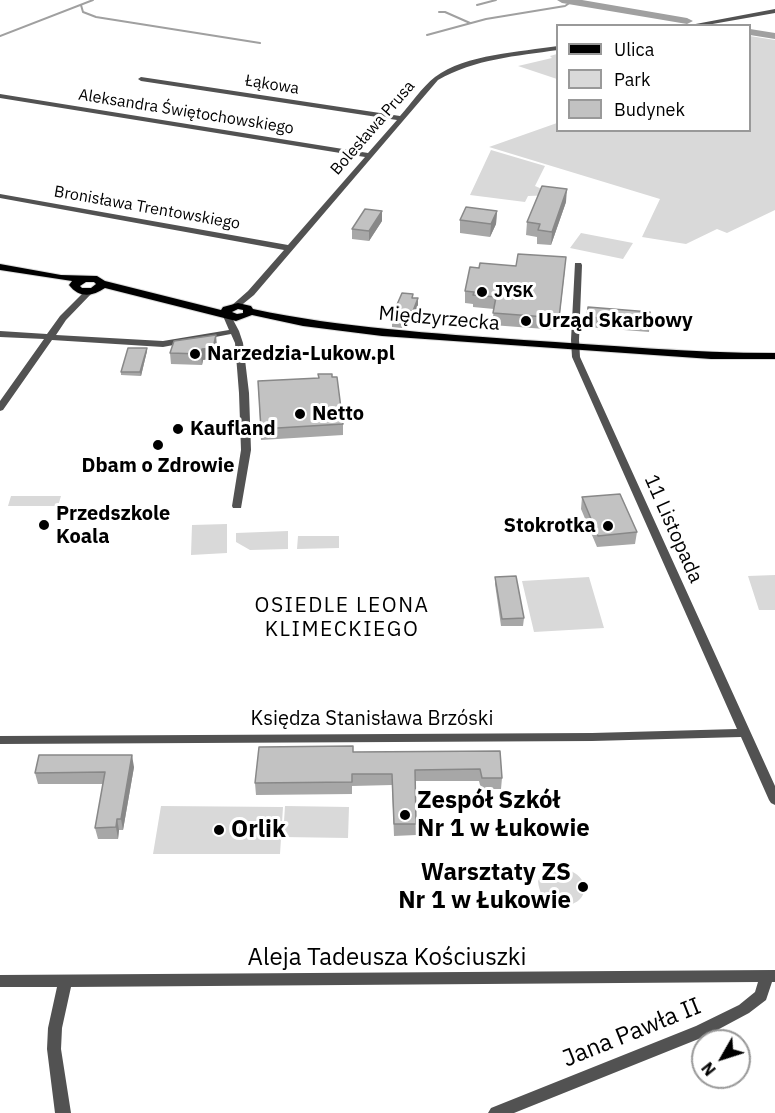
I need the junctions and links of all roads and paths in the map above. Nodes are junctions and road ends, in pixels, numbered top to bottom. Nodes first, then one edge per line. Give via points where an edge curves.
1 (775, 11) edge
2 (700, 24) edge
3 (556, 48) edge
4 (141, 79) dead end
5 (0, 96) edge
6 (400, 118) junction
7 (368, 155) junction
8 (0, 196) edge
9 (289, 248) junction
10 (578, 265) dead end
11 (0, 267) edge
12 (80, 287) junction
13 (237, 312) junction
14 (235, 331) junction
15 (0, 334) edge
16 (49, 338) junction
17 (575, 348) junction
18 (775, 356) edge
19 (0, 408) edge
20 (237, 506) dead end
21 (744, 733) junction
22 (0, 740) edge
23 (775, 800) edge
24 (771, 976) edge
25 (0, 981) edge
26 (65, 981) junction
27 (63, 1113) edge
28 (496, 1113) edge

1 - 2 street
3 - 6 street, Bolesława Prusa via 452,70 436,79
4 - 6 street, Łąkowa
5 - 7 street, Aleksandra Świętochowskiego
6 - 7 street, Bolesława Prusa
7 - 9 street, Bolesława Prusa
8 - 9 street, Bronisława Trentowskiego
9 - 13 street, Bolesława Prusa
10 - 17 street, 11 Listopada
11 - 12 main road via 61,278
12 - 13 main road, Międzyrzecka via 93,279 101,286
12 - 16 street
13 - 14 street
13 - 17 main road, Międzyrzecka via 382,333
14 - 16 street via 163,344
14 - 20 street via 246,440
15 - 16 street
16 - 19 street
17 - 18 main road, Międzyrzecka
17 - 21 street, 11 Listopada
21 - 22 street, Księdza Stanisława Brzóski
21 - 23 street, 11 Listopada
24 - 26 street, Aleja Tadeusza Kościuszki
24 - 28 street, Jana Pawła II via 761,996 729,1017
25 - 26 street, Aleja Tadeusza Kościuszki
26 - 27 street via 54,1049

